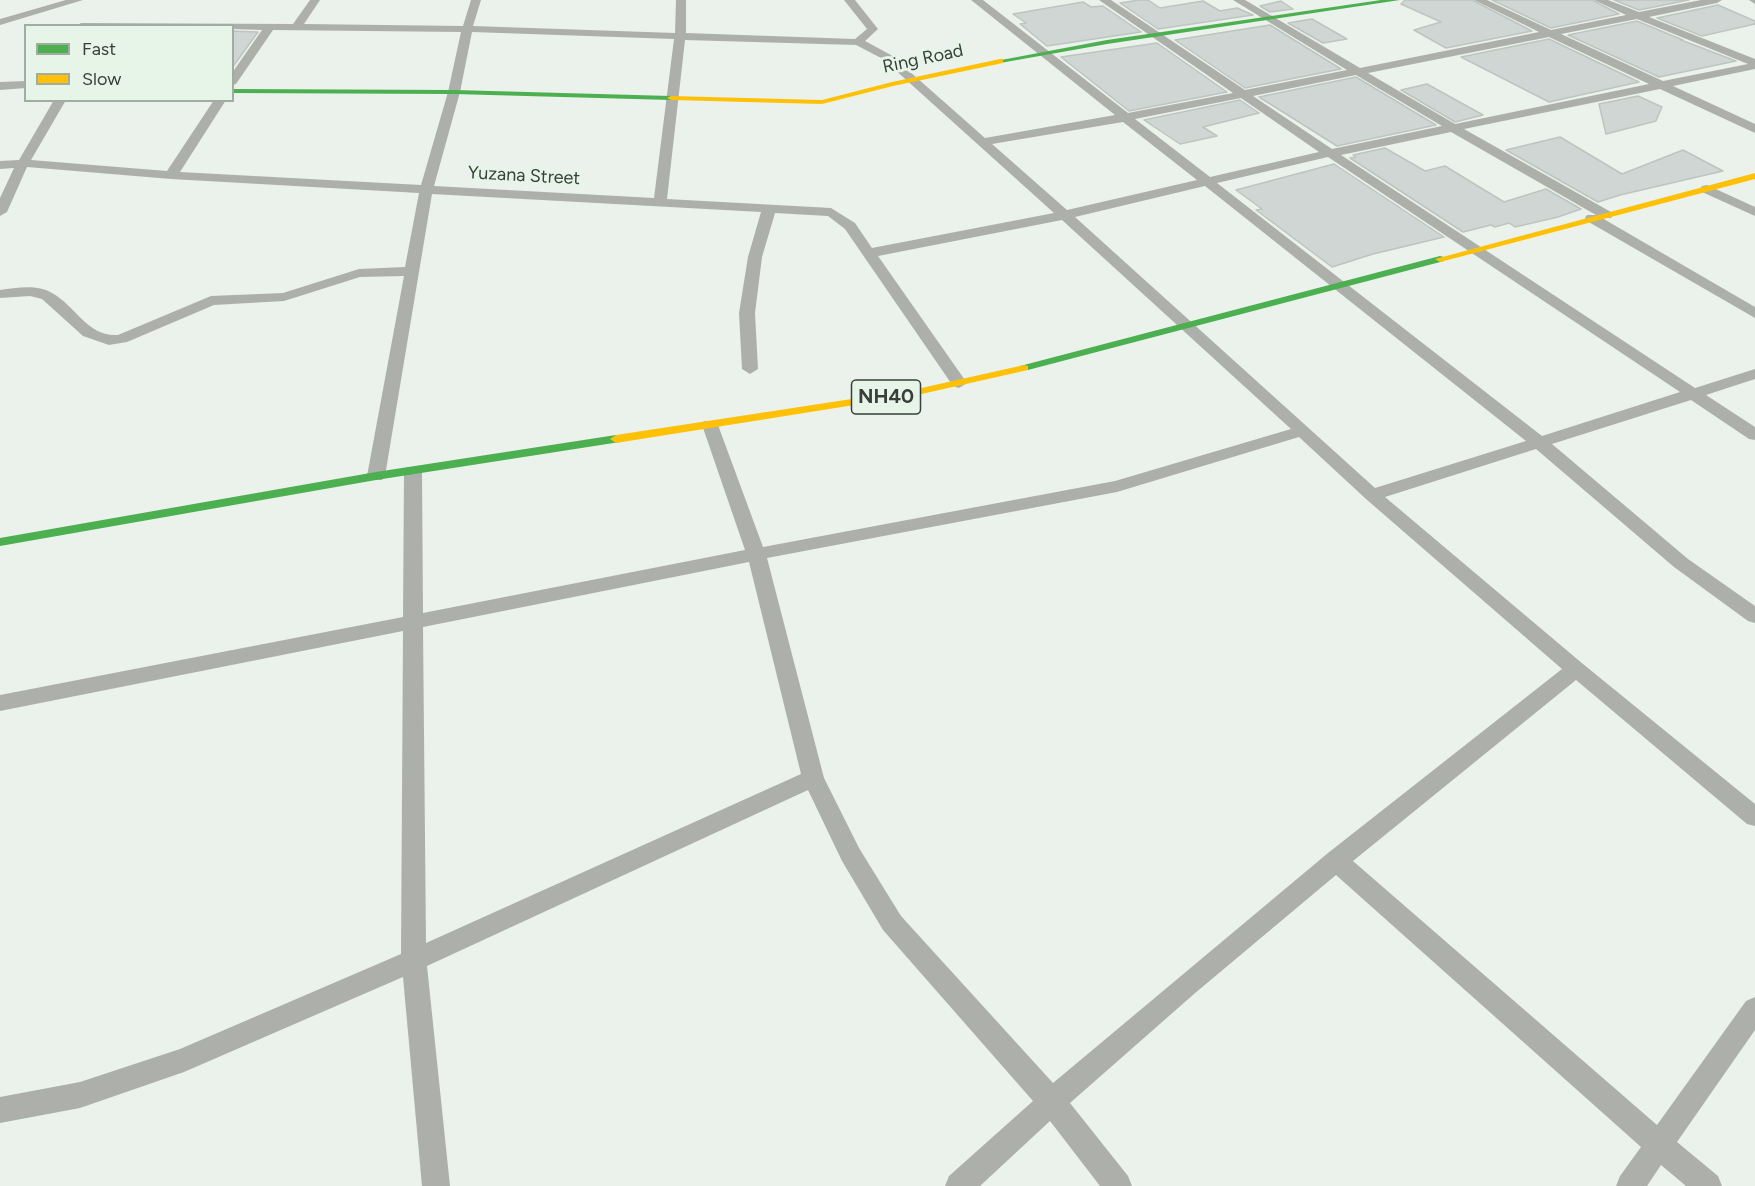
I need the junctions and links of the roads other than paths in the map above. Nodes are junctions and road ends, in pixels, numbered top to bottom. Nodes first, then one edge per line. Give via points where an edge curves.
1 (78, 0) edge
2 (315, 0) edge
3 (476, 0) edge
4 (681, 0) edge
5 (849, 0) edge
6 (976, 0) edge
7 (1104, 0) edge
8 (1238, 0) edge
9 (1389, 0) edge
10 (1479, 0) edge
11 (1599, 0) edge
12 (1717, 0) edge
13 (1636, 15) junction
14 (1269, 19) junction
15 (0, 22) edge
16 (234, 26) edge
17 (270, 26) junction
18 (297, 26) junction
19 (467, 29) junction
20 (17, 30) dead end
21 (0, 31) edge
22 (1549, 33) junction
23 (680, 36) junction
24 (1157, 36) junction
25 (858, 42) junction
26 (1044, 54) junction
27 (1755, 65) edge
28 (1358, 72) junction
29 (234, 79) edge
30 (912, 80) junction
31 (24, 84) edge
32 (1662, 85) junction
33 (0, 86) edge
34 (234, 91) edge
35 (454, 92) junction
36 (1241, 93) junction
37 (672, 98) junction
38 (59, 102) edge
39 (219, 102) edge
40 (1128, 117) junction
41 (1453, 128) junction
42 (1755, 129) edge
43 (983, 142) junction
44 (1330, 153) junction
45 (23, 163) junction
46 (0, 165) edge
47 (171, 175) junction
48 (1755, 176) edge
49 (1207, 183) junction
50 (426, 189) junction
51 (1707, 189) junction
52 (660, 202) junction
53 (769, 209) junction
54 (0, 212) edge
55 (1755, 212) edge
56 (1064, 215) junction
57 (1599, 216) junction
58 (1473, 248) junction
59 (869, 253) junction
60 (411, 271) junction
61 (1340, 285) junction
62 (0, 294) edge
63 (1755, 314) edge
64 (1187, 324) junction
65 (750, 369) dead end
66 (1755, 374) edge
67 (959, 383) junction
68 (1691, 394) junction
69 (710, 425) junction
70 (1302, 431) junction
71 (1755, 435) edge
72 (1540, 442) junction
73 (413, 471) junction
74 (376, 476) junction
75 (1372, 495) junction
76 (0, 542) edge
77 (757, 554) junction
78 (1755, 616) edge
79 (414, 621) junction
80 (1576, 669) junction
81 (0, 703) edge
82 (813, 778) junction
83 (1755, 817) edge
84 (1336, 860) junction
85 (414, 960) junction
86 (1755, 1009) edge
87 (1051, 1101) junction
88 (0, 1110) edge
89 (1660, 1146) junction
90 (436, 1186) edge
91 (959, 1186) edge
92 (1118, 1186) edge
93 (1630, 1186) edge
94 (1708, 1186) edge

1 - 15 street
2 - 18 street
3 - 19 street
4 - 23 street
5 - 25 street via 873,29
6 - 26 street
7 - 24 street
8 - 14 street
9 - 14 main road, Ring Road
10 - 22 street
11 - 13 street
12 - 13 street
13 - 22 street
13 - 27 street
14 - 24 main road, Ring Road
14 - 28 street
16 - 17 street
17 - 18 street
17 - 29 street
18 - 19 street
19 - 23 street
19 - 35 street
20 - 21 street
22 - 28 street
22 - 32 street
23 - 25 street
23 - 37 street
24 - 26 main road, Ring Road
24 - 36 street
25 - 30 street via 887,57
26 - 30 main road, Ring Road
26 - 40 street
27 - 32 street
28 - 36 street
28 - 41 street
30 - 37 main road, Ring Road via 822,102
30 - 43 street
31 - 33 street
32 - 41 street
32 - 42 street
34 - 35 main road, Ring Road
35 - 37 main road, Ring Road
35 - 50 street
36 - 40 street
36 - 44 street
37 - 52 street
38 - 45 street
39 - 47 street
40 - 43 street
40 - 49 street
41 - 44 street
41 - 57 street
43 - 56 street
44 - 49 street
44 - 58 street
45 - 46 street, Yuzana Street
45 - 47 street, Yuzana Street
45 - 54 street
47 - 50 street, Yuzana Street
48 - 51 main road, NH40
49 - 56 street
49 - 61 street
50 - 52 street, Yuzana Street
50 - 60 street
51 - 55 street
51 - 57 main road, NH40
52 - 53 street, Yuzana Street
53 - 59 street, Yuzana Street via 831,212 850,226
53 - 65 street via 754,258 747,313
56 - 59 street
56 - 64 street
57 - 58 main road, NH40
57 - 63 street
58 - 61 main road, NH40
58 - 68 street
59 - 67 street, Yuzana Street
60 - 62 street via 359,273 284,297 211,301 108,342 97,339 46,296
60 - 74 street
61 - 64 main road, NH40
61 - 72 street
64 - 67 main road, NH40
64 - 70 street
66 - 68 street
67 - 69 main road, NH40
68 - 71 street
68 - 72 street
69 - 73 main road, NH40
69 - 77 street
70 - 75 street
70 - 77 street via 1116,486
72 - 75 street
72 - 78 street via 1682,563
73 - 74 main road, NH40
73 - 79 street
74 - 76 main road, NH40
75 - 80 street
77 - 79 street
77 - 82 street
79 - 81 street
79 - 85 street
80 - 83 street
80 - 84 street
82 - 85 street
82 - 87 street via 850,854 892,923
84 - 87 street
84 - 89 street
85 - 88 street via 184,1060 80,1095
85 - 90 street
86 - 89 street
87 - 91 street
87 - 92 street
89 - 93 street
89 - 94 street

